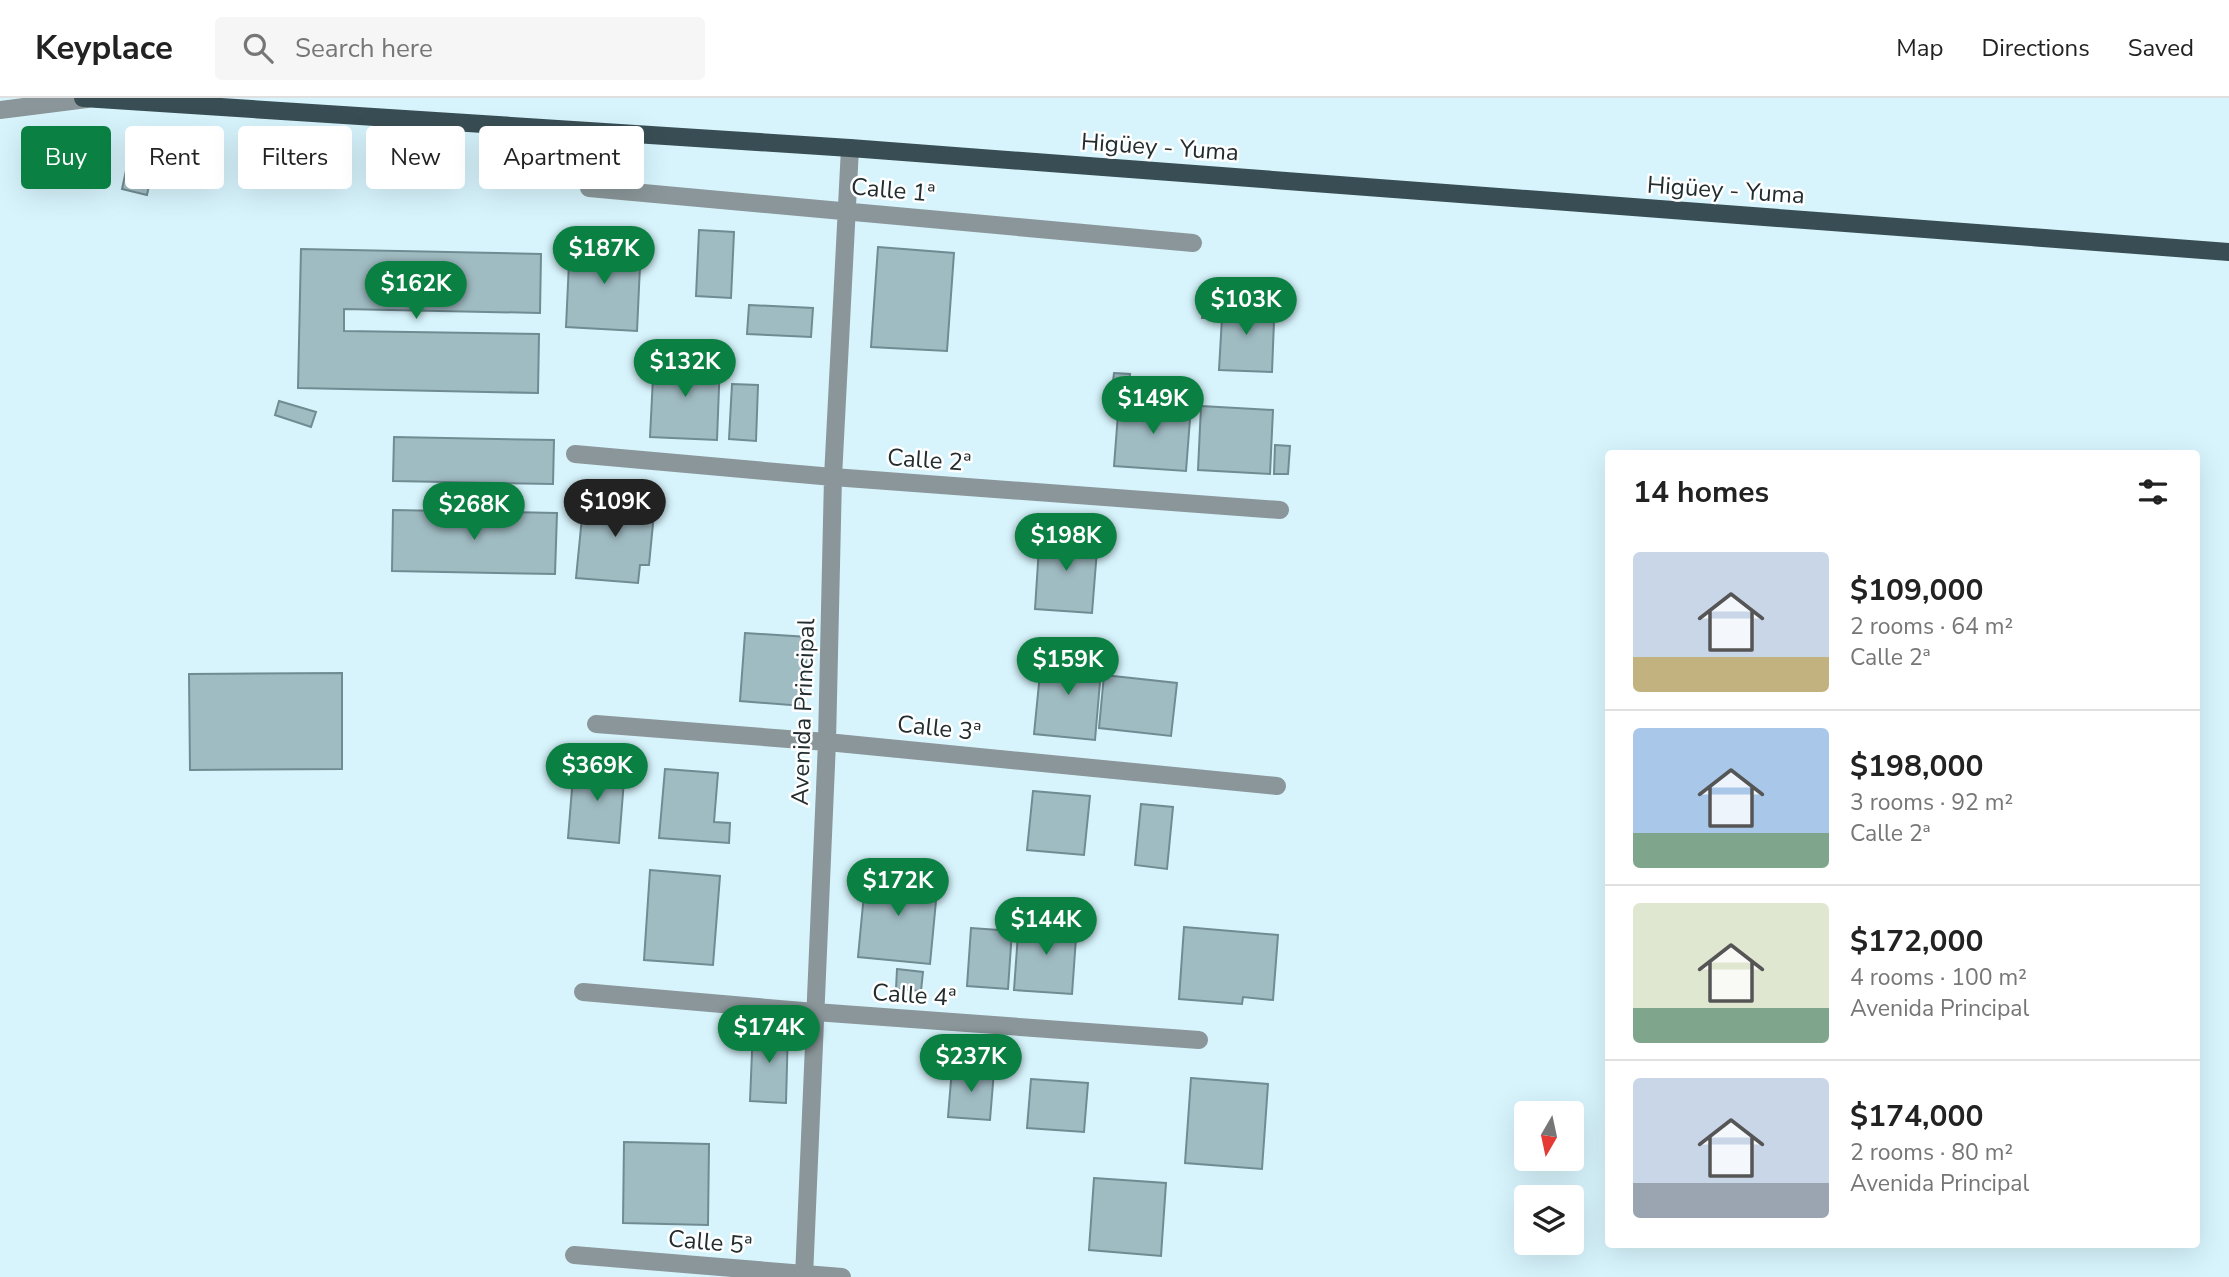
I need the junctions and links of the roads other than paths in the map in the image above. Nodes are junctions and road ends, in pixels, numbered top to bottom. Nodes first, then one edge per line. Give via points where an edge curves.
1 (85, 99) edge
2 (0, 110) edge
3 (850, 148) junction
4 (600, 189) edge
5 (848, 211) junction
6 (1193, 243) dead end
7 (2229, 252) edge
8 (575, 454) dead end
9 (833, 477) junction
10 (1280, 510) dead end
11 (596, 724) dead end
12 (827, 742) junction
13 (1278, 786) dead end
14 (583, 992) dead end
15 (814, 1012) junction
16 (1199, 1041) dead end
17 (574, 1255) dead end
18 (804, 1276) edge
19 (842, 1277) edge

1 - 2 street
1 - 3 main road, Higüey - Yuma
3 - 5 street, Avenida Principal
3 - 7 main road, Higüey - Yuma
4 - 5 street, Calle 1ª
5 - 6 street, Calle 1ª
5 - 9 street, Avenida Principal
8 - 9 street, Calle 2ª
9 - 10 street, Calle 2ª
9 - 12 street, Avenida Principal
11 - 12 street, Calle 3ª
12 - 13 street, Calle 3ª
12 - 15 street, Avenida Principal
14 - 15 street, Calle 4ª
15 - 16 street, Calle 4ª
15 - 18 street, Avenida Principal
17 - 18 street, Calle 5ª
18 - 19 street, Calle 5ª

